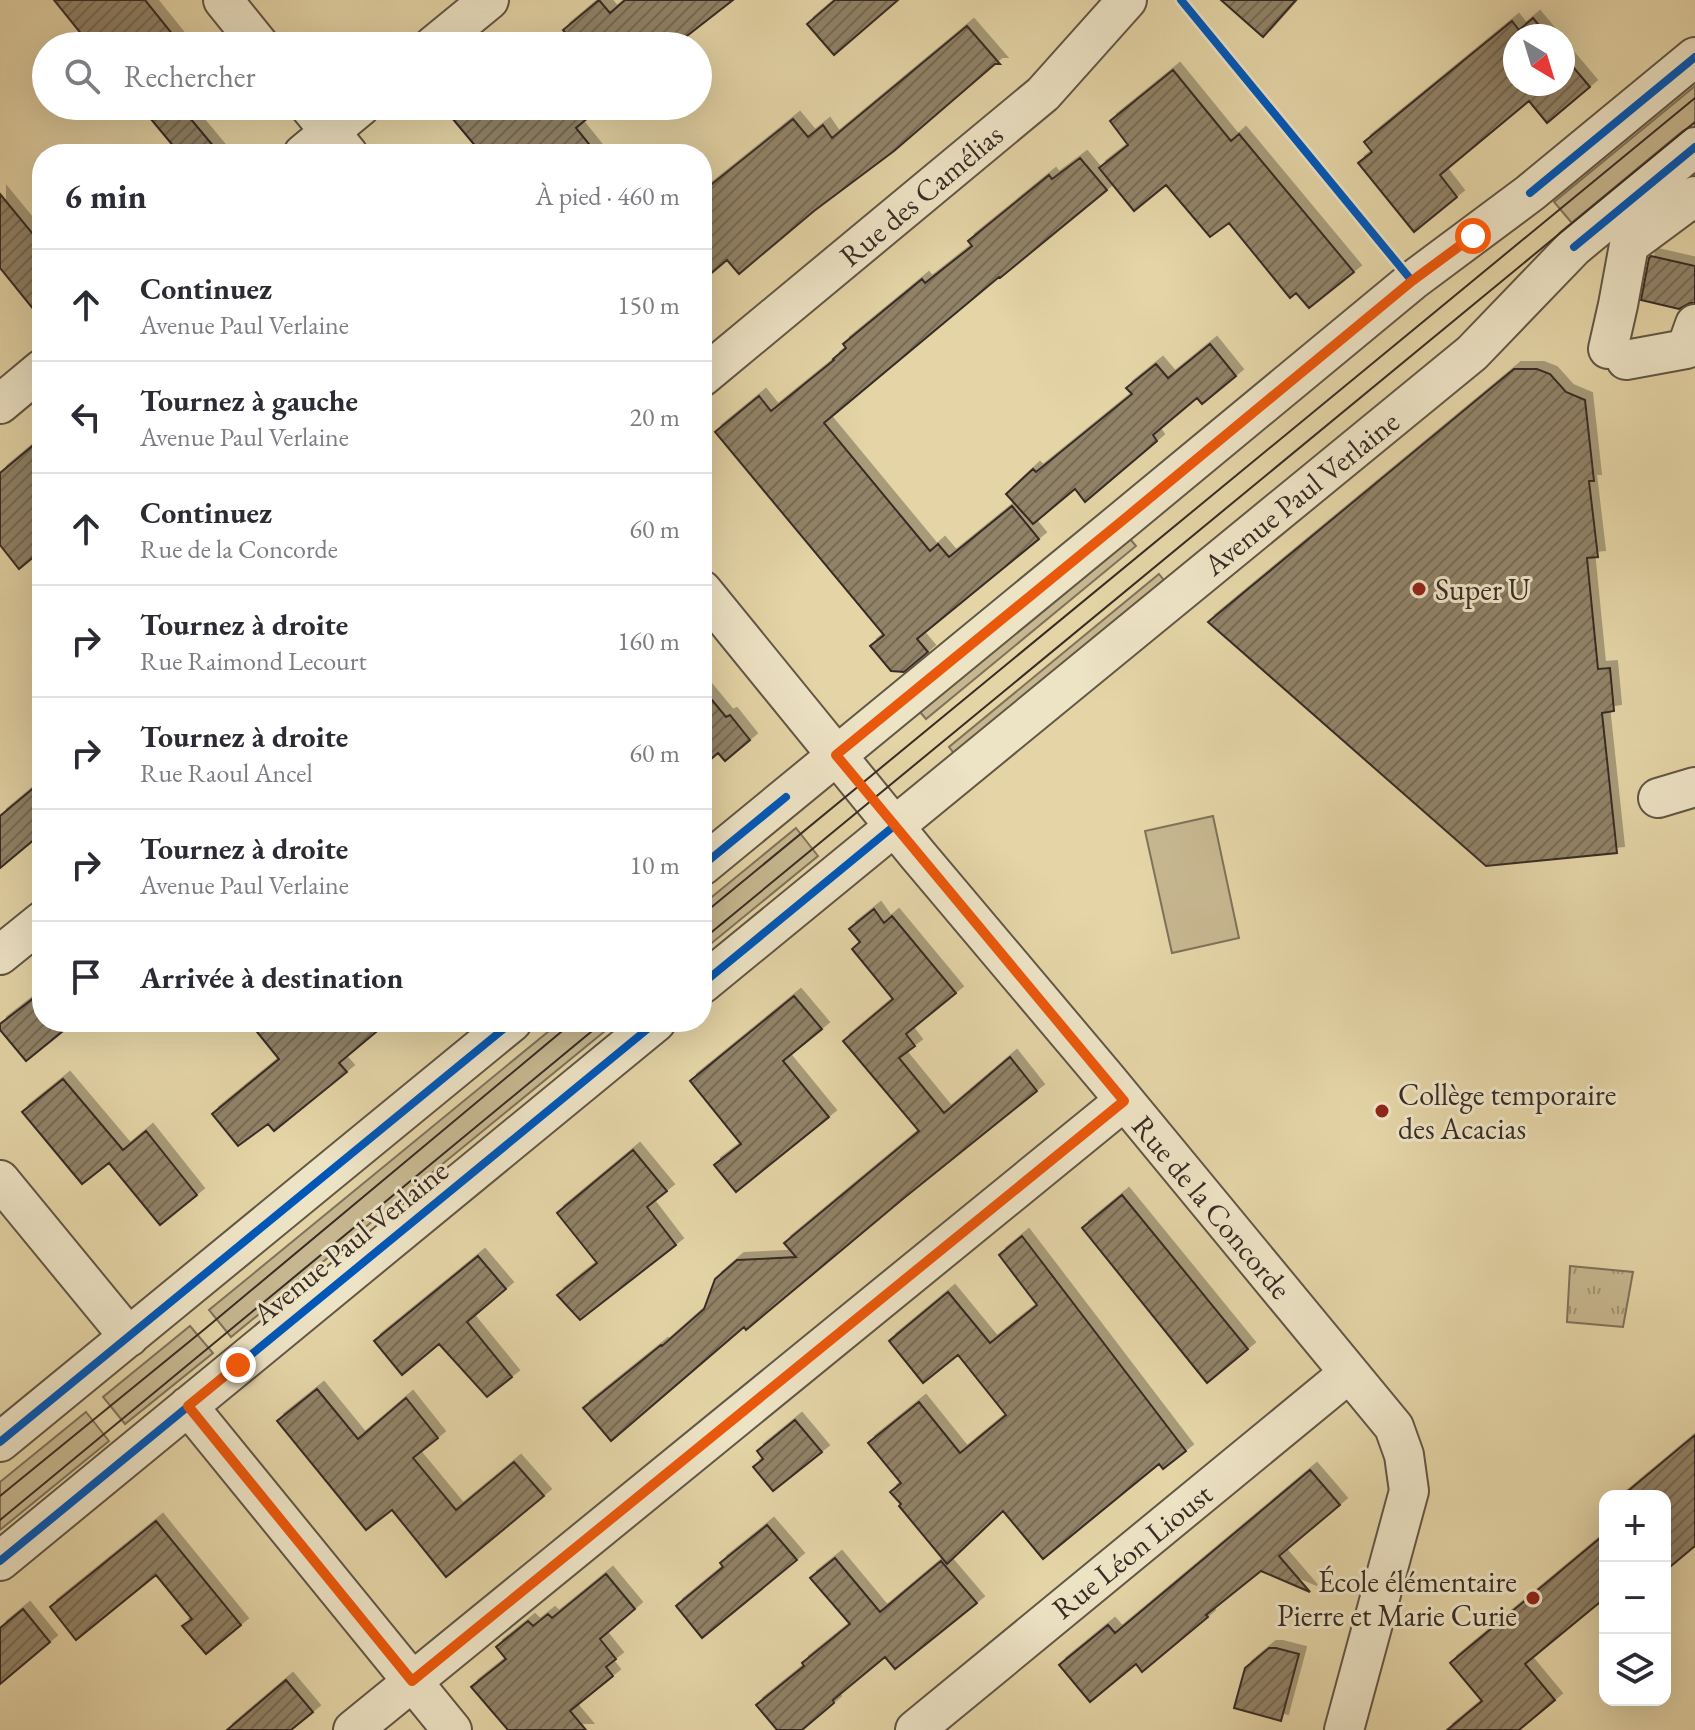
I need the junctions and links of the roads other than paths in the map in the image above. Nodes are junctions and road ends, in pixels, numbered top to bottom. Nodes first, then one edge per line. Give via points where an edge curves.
1 (223, 0) edge
2 (489, 0) edge
3 (1127, 0) edge
4 (249, 32) edge
5 (450, 32) edge
6 (1695, 57) edge
7 (343, 120) edge
8 (322, 136) edge
9 (1695, 147) edge
10 (1695, 196) edge
11 (1695, 324) edge
12 (712, 369) edge
13 (32, 377) edge
14 (0, 404) edge
15 (712, 602) edge
16 (836, 755) junction
17 (1695, 787) edge
18 (1658, 798) dead end
19 (894, 826) junction
20 (712, 858) edge
21 (32, 929) edge
22 (0, 955) edge
23 (712, 976) edge
24 (500, 1032) edge
25 (644, 1032) edge
26 (1124, 1101) junction
27 (0, 1180) edge
28 (129, 1337) junction
29 (1349, 1373) junction
30 (188, 1406) junction
31 (0, 1442) edge
32 (0, 1561) edge
33 (412, 1681) junction
34 (353, 1730) edge
35 (452, 1730) edge
36 (915, 1730) edge
37 (1344, 1730) edge

1 - 4 street
2 - 5 street
3 - 12 street, Rue des Camélias via 1043,94
6 - 16 street via 1530,193 1412,281
7 - 8 street
9 - 19 street, Avenue Paul Verlaine via 1574,247 1472,353
10 - 11 street via 1629,245 1618,305 1617,354 1686,349
13 - 14 street
15 - 16 street
16 - 19 street
16 - 20 street
17 - 18 street
19 - 23 street, Avenue Paul Verlaine
19 - 26 street, Rue de la Concorde
21 - 22 street
24 - 28 street
25 - 30 street, Avenue Paul Verlaine
26 - 29 street, Rue de la Concorde
26 - 33 street
27 - 28 street
28 - 31 street
29 - 36 street, Rue Léon Lioust
29 - 37 street, Rue de la Concorde via 1394,1427 1409,1491
30 - 32 street, Avenue Paul Verlaine
30 - 33 street
33 - 34 street
33 - 35 street

